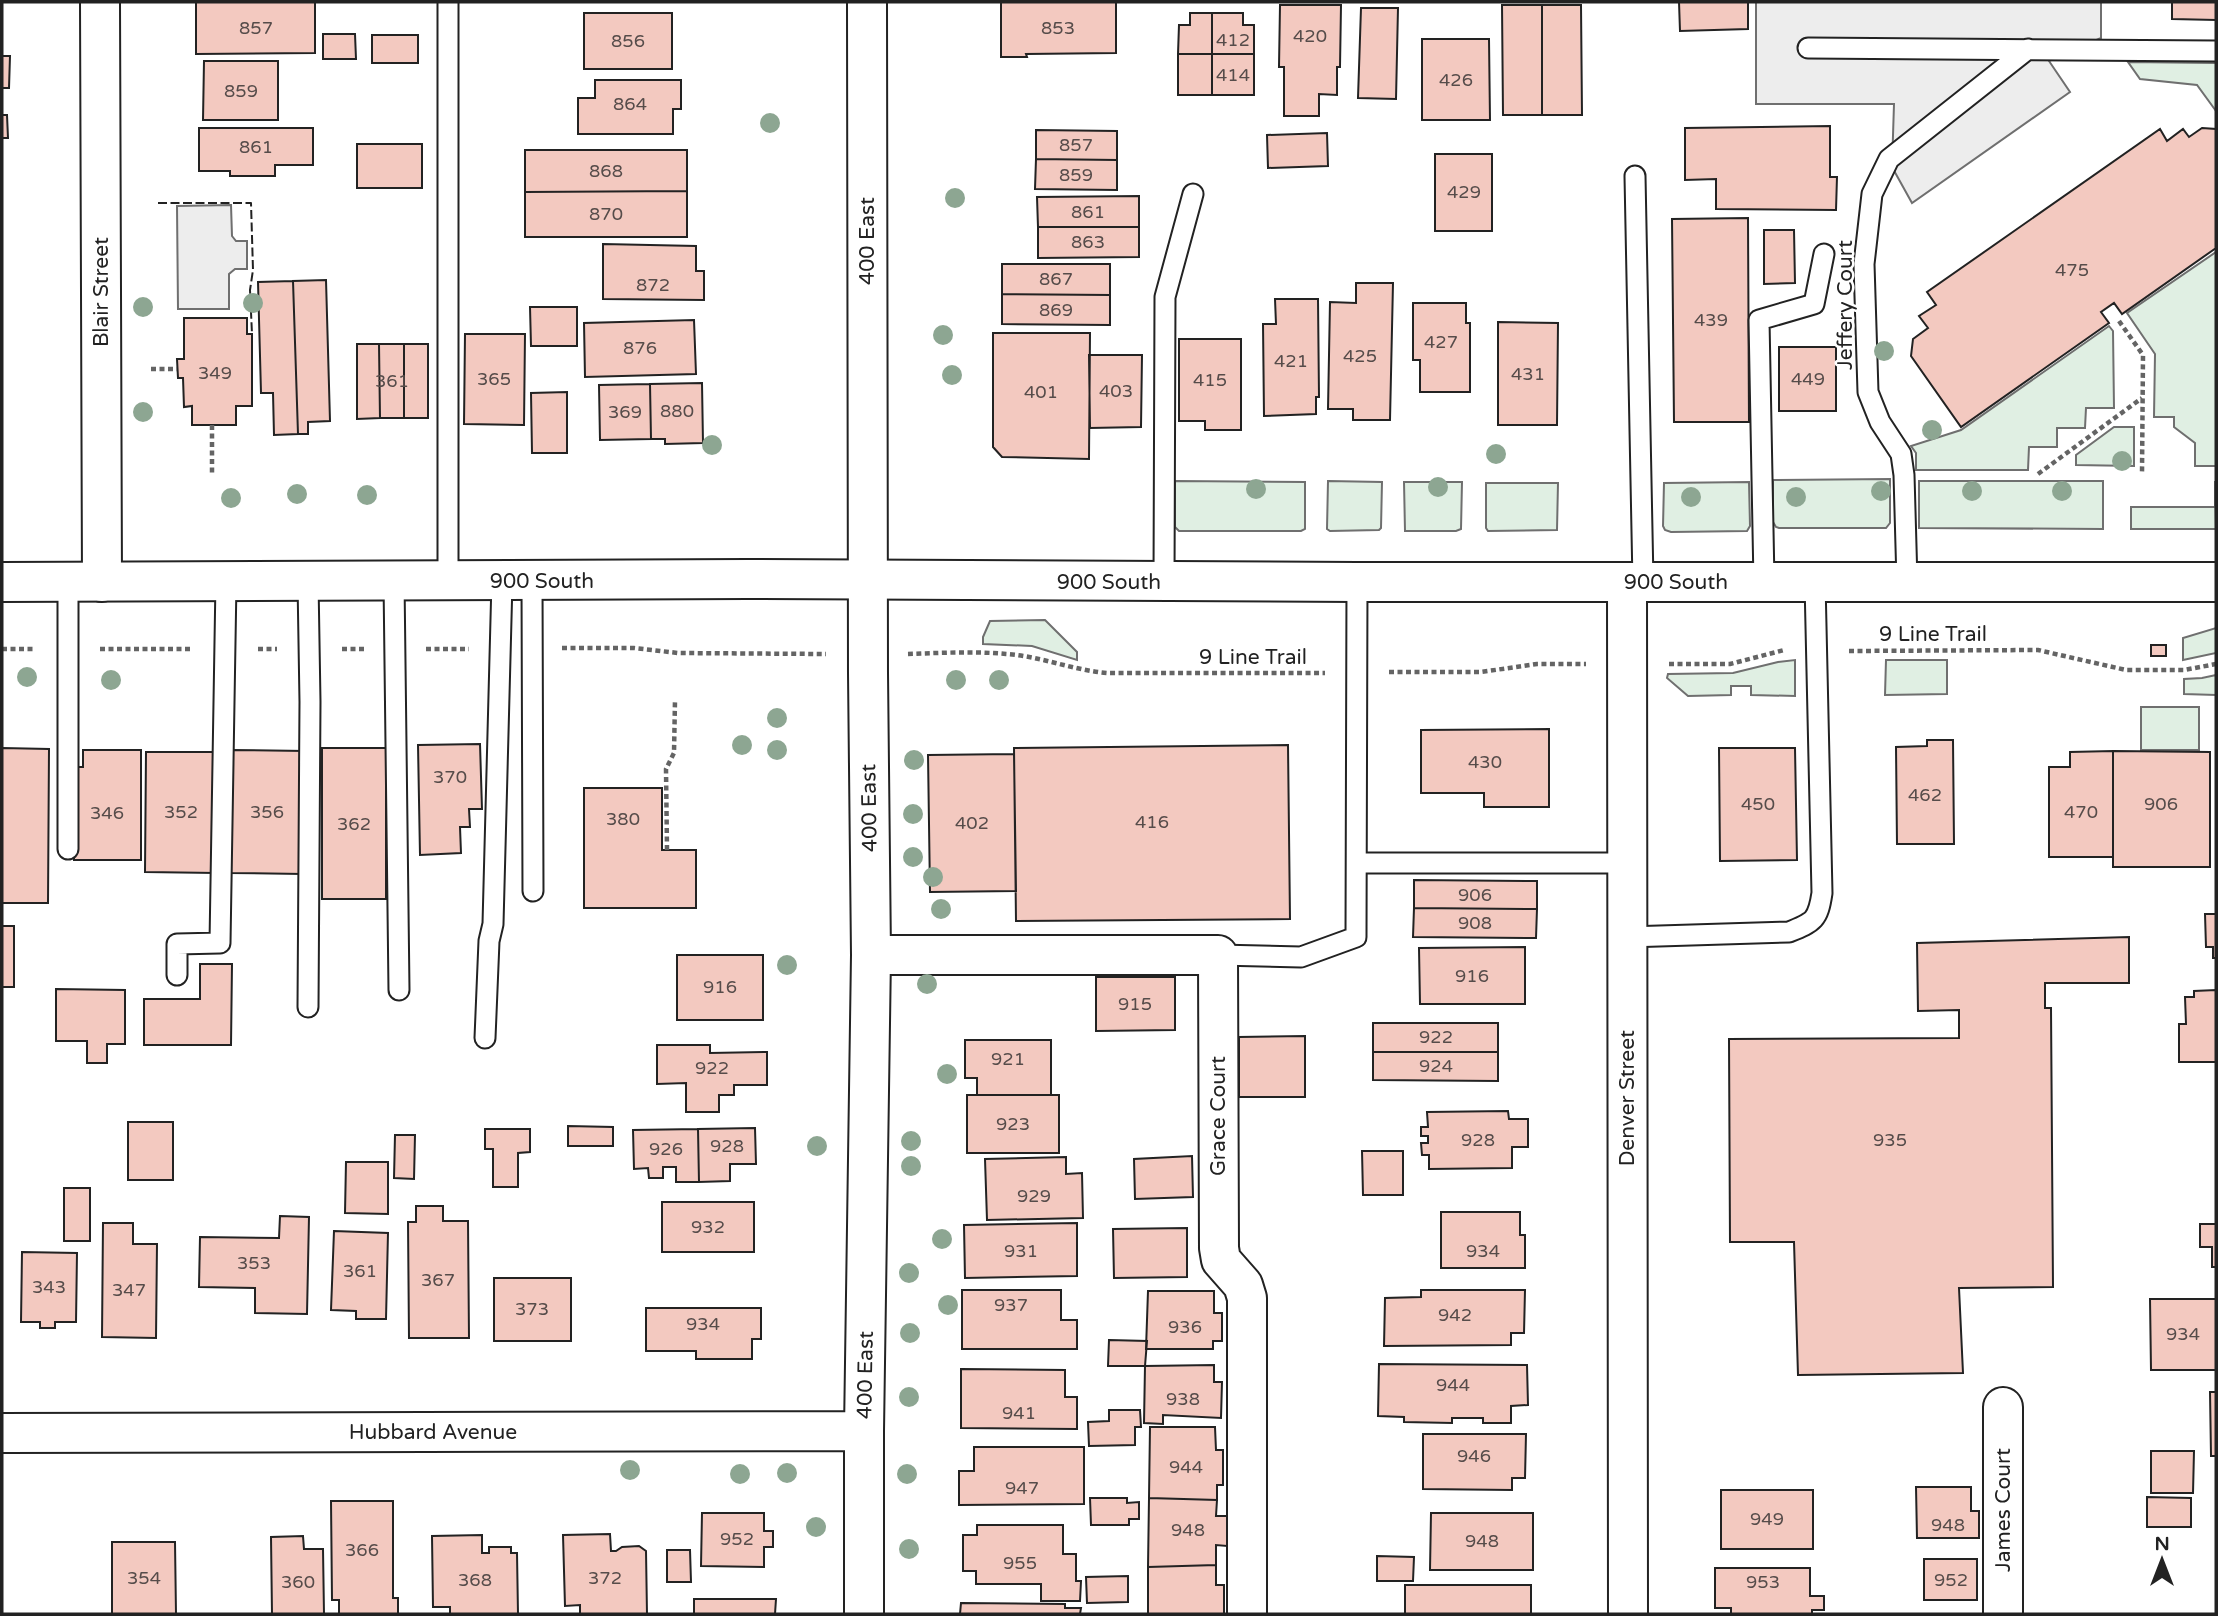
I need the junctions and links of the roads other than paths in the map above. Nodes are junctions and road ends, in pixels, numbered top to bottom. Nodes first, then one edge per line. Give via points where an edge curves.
1 (100, 2) edge
2 (448, 2) edge
3 (867, 2) edge
4 (1808, 48) dead end
5 (2028, 49) junction
6 (2216, 51) edge
7 (1635, 176) dead end
8 (1193, 194) dead end
9 (1824, 254) dead end
10 (868, 580) junction
11 (394, 581) junction
12 (448, 581) junction
13 (517, 581) junction
14 (2, 582) edge
15 (85, 582) junction
16 (226, 582) junction
17 (308, 582) junction
18 (1164, 582) junction
19 (1357, 582) junction
20 (1635, 582) junction
21 (1765, 582) junction
22 (1815, 582) junction
23 (1907, 582) junction
24 (2216, 582) edge
25 (68, 849) dead end
26 (1357, 863) junction
27 (1627, 863) junction
28 (533, 891) dead end
29 (1627, 937) junction
30 (872, 955) junction
31 (1218, 955) junction
32 (177, 975) dead end
33 (400, 990) dead end
34 (308, 1007) dead end
35 (485, 1038) dead end
36 (2003, 1407) dead end
37 (864, 1432) junction
38 (2, 1433) edge
39 (864, 1614) edge
40 (1247, 1614) edge
41 (1628, 1614) edge
42 (2003, 1614) edge

1 - 15 street, Blair Street
2 - 12 lane
3 - 10 street, 400 East
4 - 5 lane
5 - 6 lane
5 - 23 lane, Jeffery Court via 1889,159 1872,194 1864,264 1868,392 1880,422 1901,454
7 - 20 lane
8 - 18 lane via 1165,297
9 - 21 lane via 1814,304 1759,320
10 - 13 street, 900 South
10 - 18 street, 900 South
10 - 30 street, 400 East
11 - 12 street, 900 South
11 - 17 street, 900 South
11 - 33 lane
12 - 13 street, 900 South
13 - 28 lane
13 - 35 lane
14 - 15 street, 900 South
15 - 16 street, 900 South
15 - 25 lane
16 - 17 street, 900 South
16 - 32 lane via 220,943 177,944
17 - 34 lane
18 - 19 street, 900 South
19 - 20 street, 900 South
19 - 26 lane
20 - 21 street, 900 South
20 - 27 street, Denver Street
21 - 22 street, 900 South
22 - 23 street, 900 South
22 - 29 lane via 1819,911 1811,923 1789,932
23 - 24 street, 900 South
26 - 27 lane
26 - 31 lane via 1356,937 1301,957
27 - 29 street, Denver Street
29 - 41 street, Denver Street
30 - 31 street
30 - 37 street, 400 East
31 - 40 street, Grace Court via 1219,1248 1221,1260 1243,1285 1247,1298
36 - 42 street, James Court
37 - 38 street, Hubbard Avenue
37 - 39 street, 400 East

